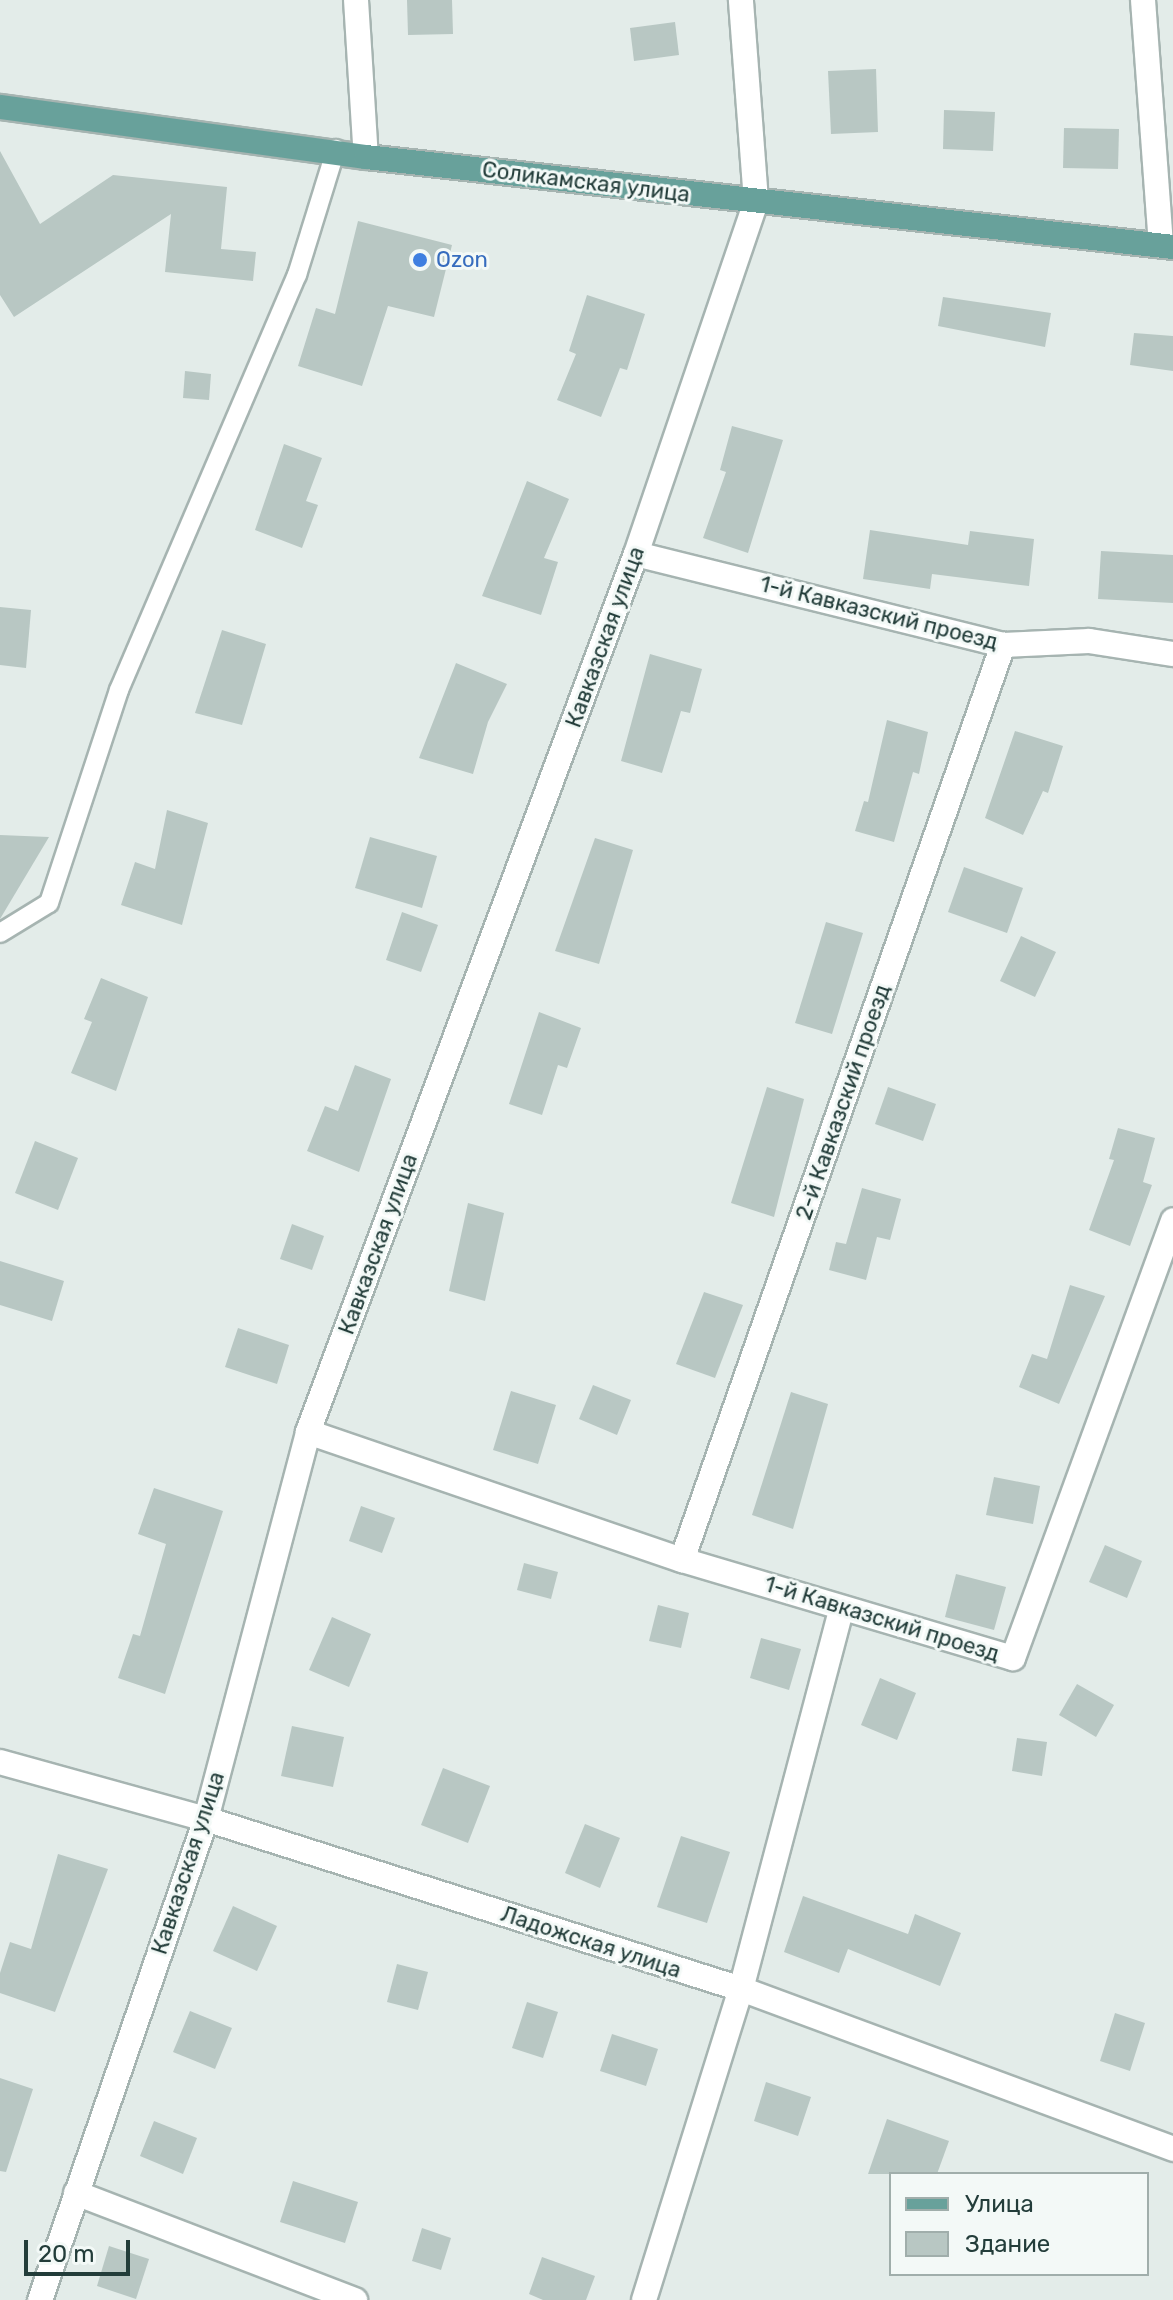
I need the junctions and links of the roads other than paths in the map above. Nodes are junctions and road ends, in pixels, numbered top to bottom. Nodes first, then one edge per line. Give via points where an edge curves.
1 (356, 0) edge
2 (741, 0) edge
3 (1143, 0) edge
4 (0, 107) edge
5 (336, 149) junction
6 (366, 157) junction
7 (756, 201) junction
8 (1167, 246) edge
9 (636, 554) junction
10 (1003, 645) junction
11 (1173, 654) edge
12 (0, 933) edge
13 (1173, 1220) edge
14 (308, 1432) junction
15 (682, 1560) junction
16 (842, 1608) junction
17 (0, 1762) edge
18 (206, 1819) junction
19 (741, 1989) junction
20 (1173, 2149) edge
21 (76, 2193) junction
22 (40, 2300) edge
23 (355, 2300) edge
24 (644, 2300) edge

1 - 6 street
2 - 7 street
3 - 8 street
4 - 5 main road, Соликамская улица
5 - 6 main road, Соликамская улица
5 - 12 lane via 297,275 119,690 49,903
6 - 7 main road, Соликамская улица
7 - 8 main road, Соликамская улица
7 - 9 street, Кавказская улица
9 - 10 street, 1-й Кавказский проезд
9 - 14 street, Кавказская улица
10 - 11 street, 1-й Кавказский проезд via 1089,641
10 - 15 street, 2-й Кавказский проезд
13 - 16 street, 1-й Кавказский проезд via 1013,1658
14 - 15 street, 1-й Кавказский проезд
14 - 18 street, Кавказская улица
15 - 16 street, 1-й Кавказский проезд
16 - 19 street
17 - 18 street, Ладожская улица
18 - 19 street, Ладожская улица
18 - 21 street, Кавказская улица
19 - 20 street, Ладожская улица
19 - 24 street
21 - 22 street, Кавказская улица
21 - 23 street

